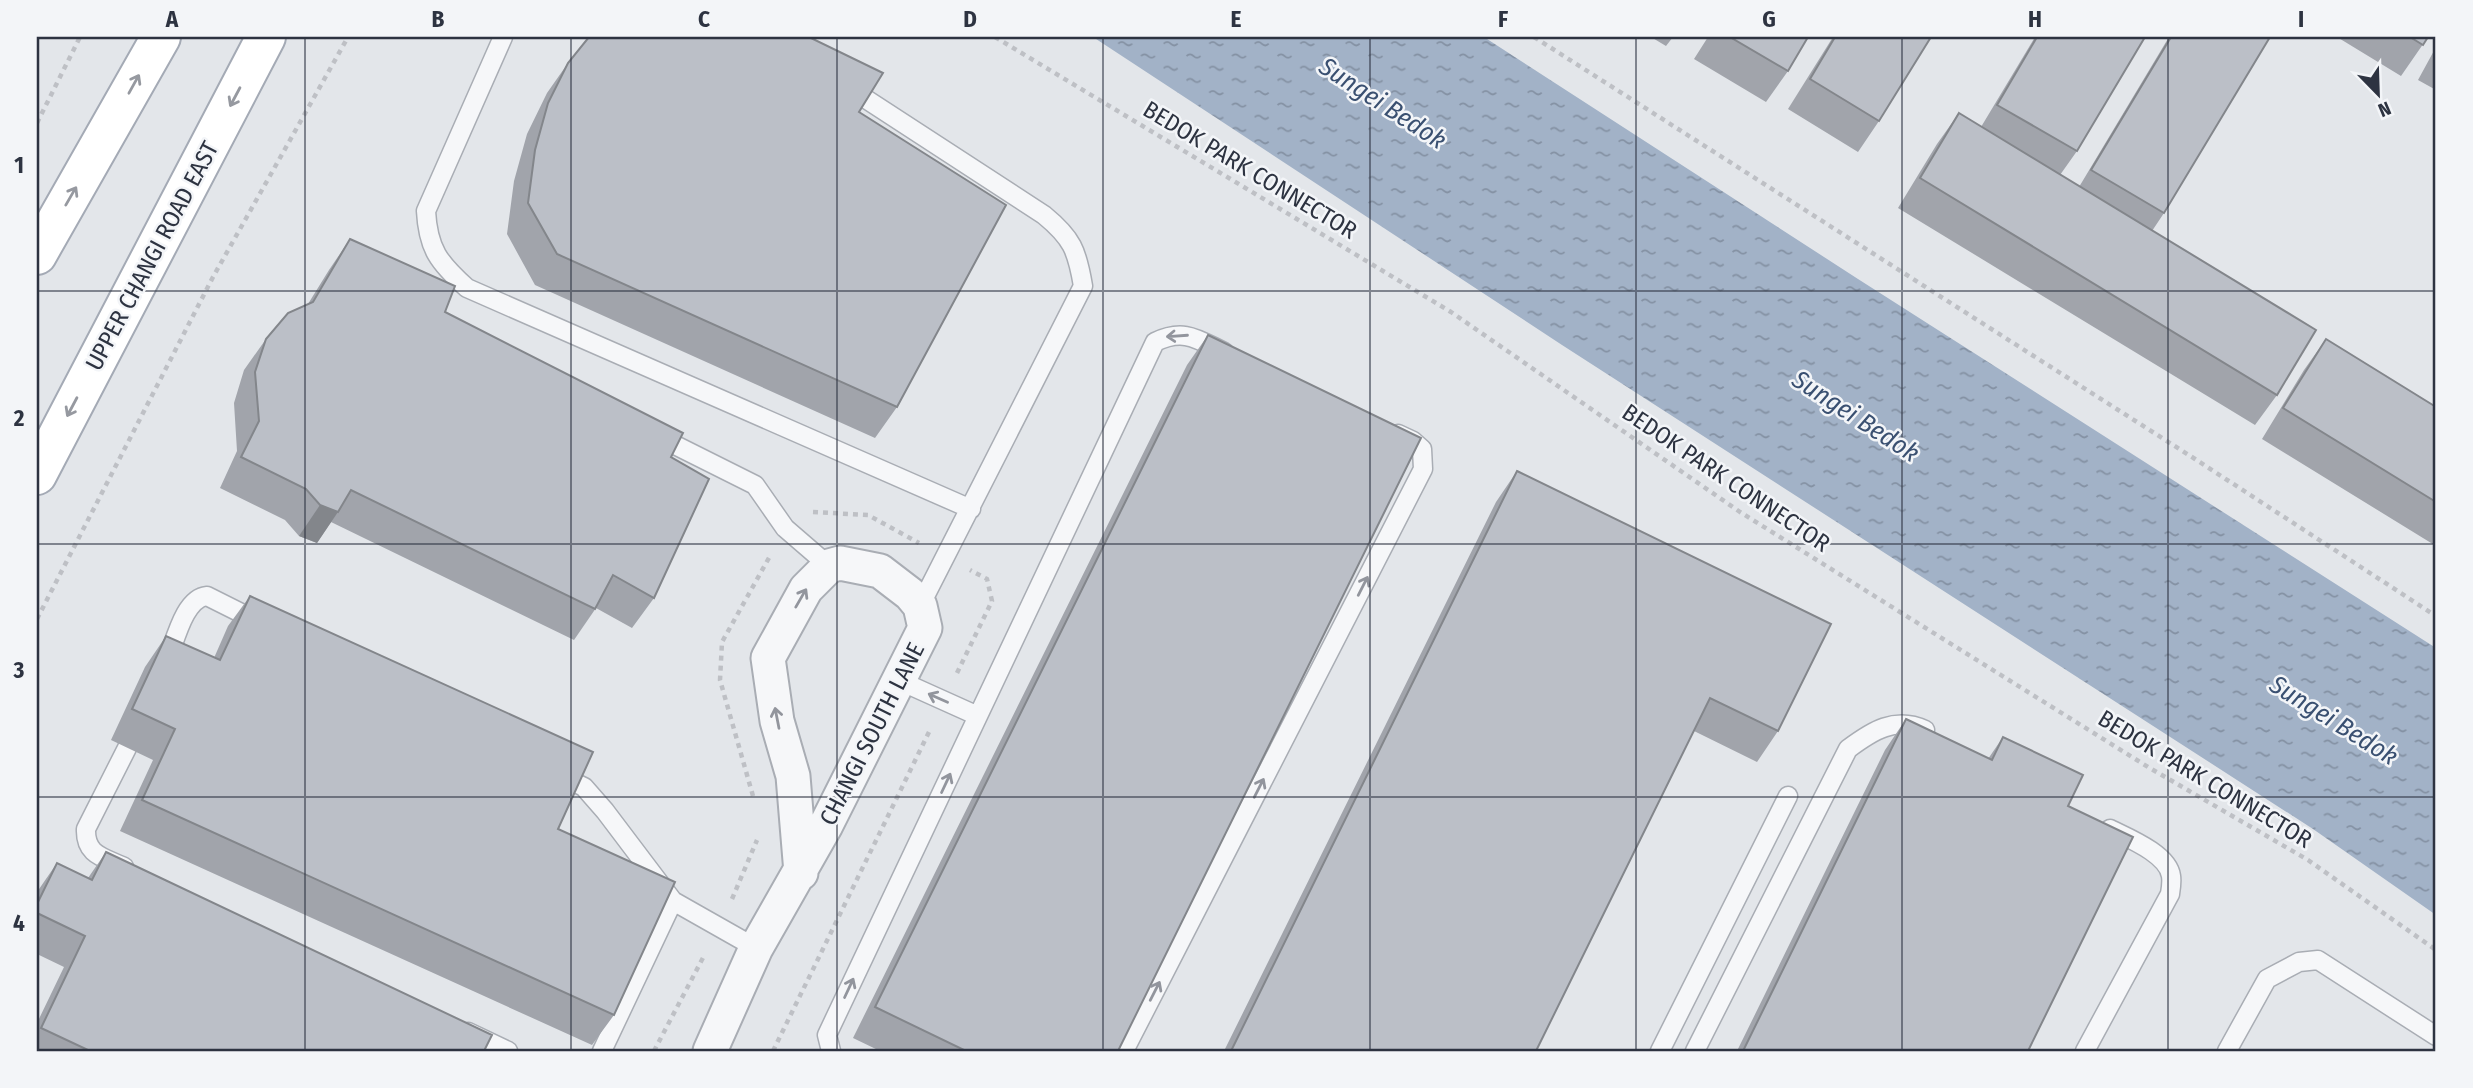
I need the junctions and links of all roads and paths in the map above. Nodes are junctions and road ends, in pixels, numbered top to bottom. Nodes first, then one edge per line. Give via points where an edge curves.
1 (80, 37) edge
2 (161, 37) edge
3 (266, 37) edge
4 (348, 37) edge
5 (503, 37) edge
6 (995, 37) edge
7 (1534, 37) edge
8 (838, 81) edge
9 (37, 123) edge
10 (37, 255) edge
11 (1237, 358) edge
12 (634, 424) edge
13 (1387, 429) edge
14 (37, 475) edge
15 (971, 509) junction
16 (946, 557) junction
17 (829, 566) junction
18 (920, 606) junction
19 (2436, 616) edge
20 (37, 619) edge
21 (280, 633) edge
22 (162, 674) edge
23 (898, 680) junction
24 (944, 701) junction
25 (978, 716) junction
26 (1945, 741) edge
27 (127, 748) dead end
28 (547, 769) edge
29 (1788, 796) dead end
30 (2092, 819) edge
31 (134, 872) edge
32 (801, 873) junction
33 (673, 901) junction
34 (756, 948) junction
35 (2436, 950) edge
36 (446, 1021) edge
37 (2436, 1037) edge
38 (509, 1051) edge
39 (602, 1051) edge
40 (710, 1051) edge
41 (773, 1051) edge
42 (831, 1051) edge
43 (1124, 1051) edge
44 (1660, 1051) edge
45 (1695, 1051) edge
46 (2085, 1051) edge
47 (2227, 1051) edge

1 - 9 path
10 -> 2 main road
3 -> 14 main road, UPPER CHANGI ROAD EAST
4 - 20 path via 214,277
5 - 15 lane via 426,211 427,235 443,267 467,288
6 - 35 path, BEDOK PARK CONNECTOR via 1451,312 1740,512 2137,760 2308,860
7 - 19 path
8 - 15 lane via 1044,215 1065,232 1078,258 1083,286
11 -> 25 lane via 1187,335 1170,335 1155,342
12 - 17 lane via 755,485 785,528
43 -> 13 lane via 1423,469 1422,449
15 - 16 lane
16 - 18 lane
16 - 24 path via 987,579 992,601
17 - 18 street, CHANGI SOUTH LANE via 840,563 880,570
32 -> 17 street, CHANGI SOUTH LANE via 793,776 777,721 768,658 806,589
18 - 23 street, CHANGI SOUTH LANE via 925,628
21 - 22 lane via 201,597 188,607
24 -> 23 lane
23 - 32 street, CHANGI SOUTH LANE
24 - 25 lane
24 - 41 path
42 -> 25 lane via 827,1035
26 - 45 lane via 1899,723 1868,733 1848,749
27 - 31 lane via 86,829 86,840 97,854
28 - 33 lane via 584,787
29 - 44 lane
30 - 46 lane via 2152,851 2171,874 2171,894
32 - 34 street, CHANGI SOUTH LANE
33 - 34 lane
33 - 39 lane
34 - 40 street, CHANGI SOUTH LANE
36 - 38 lane
37 - 47 lane via 2318,960 2299,962 2267,979

